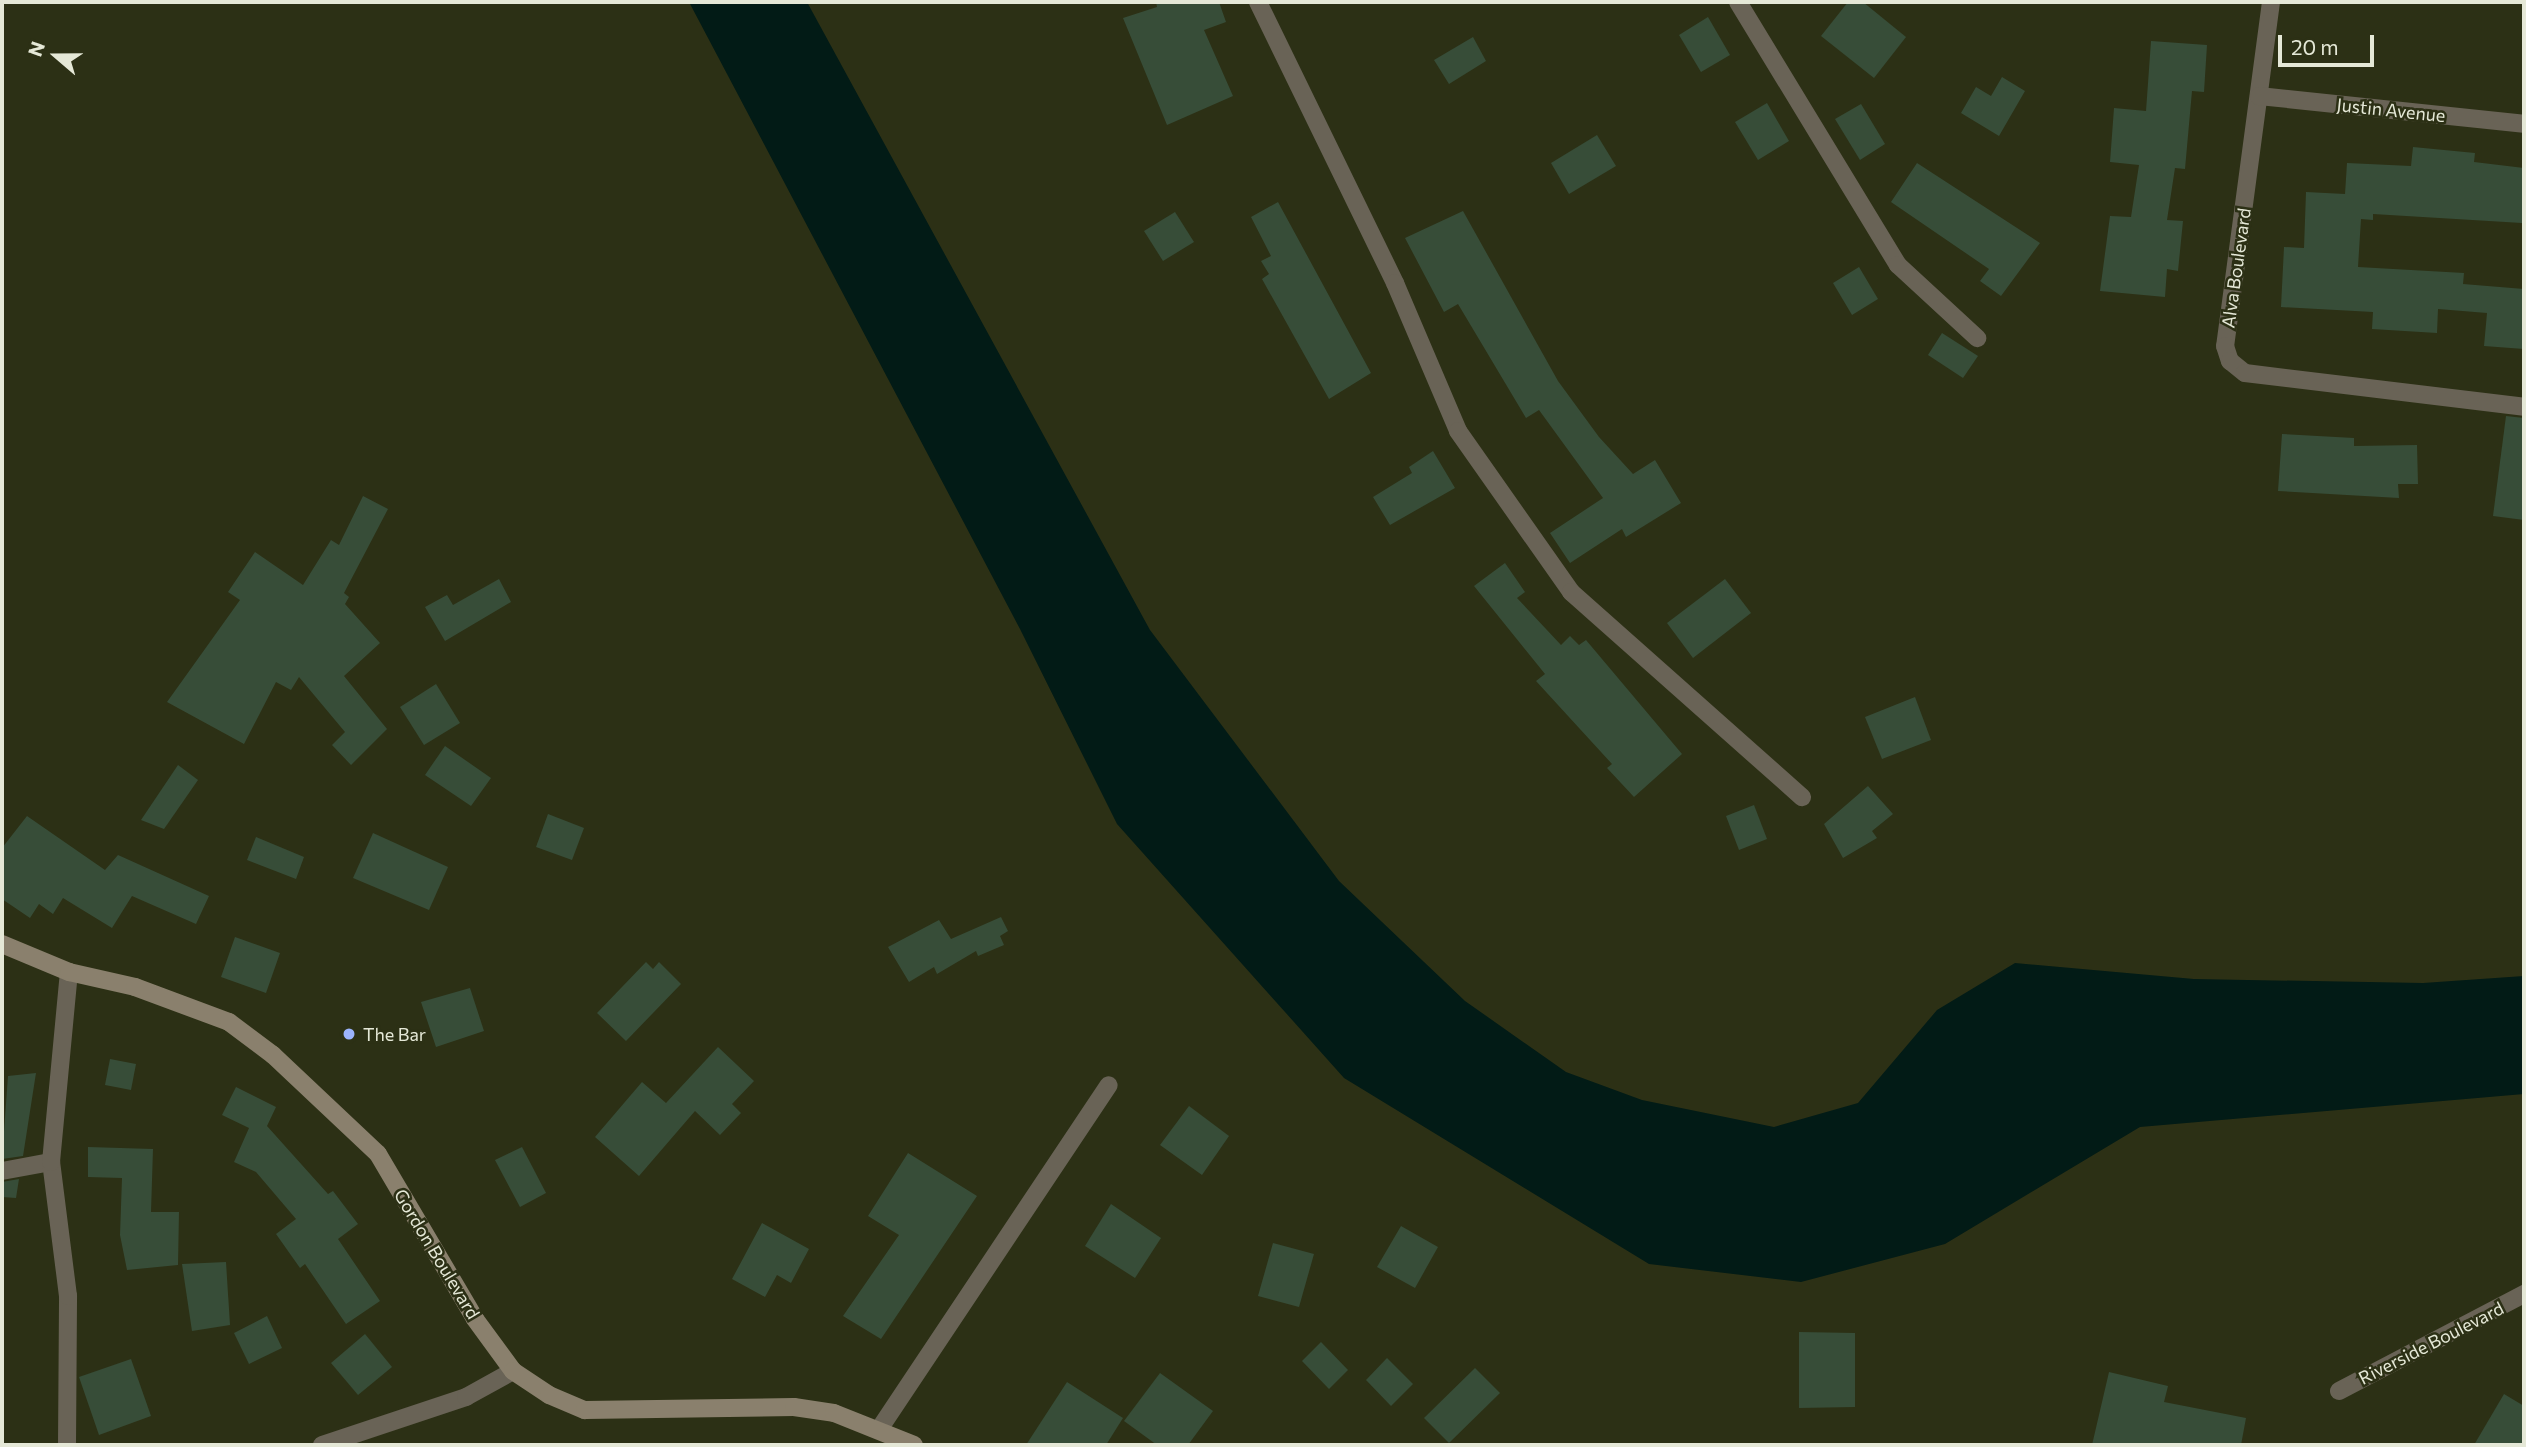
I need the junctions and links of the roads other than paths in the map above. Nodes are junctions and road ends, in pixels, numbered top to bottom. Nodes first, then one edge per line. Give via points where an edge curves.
1 (1258, 2) edge
2 (1738, 2) edge
3 (2271, 2) edge
4 (2259, 96) junction
5 (2524, 124) edge
6 (1977, 338) dead end
7 (2524, 407) edge
8 (1802, 797) dead end
9 (2, 944) edge
10 (69, 972) junction
11 (1109, 1085) dead end
12 (51, 1162) junction
13 (2, 1171) edge
14 (2524, 1294) edge
15 (513, 1371) junction
16 (2339, 1391) dead end
17 (880, 1428) junction
18 (67, 1445) edge
19 (322, 1445) edge
20 (914, 1445) edge

1 - 8 street via 1395,283 1458,431 1571,592
2 - 6 street via 1898,265
3 - 4 street, Alva Boulevard
4 - 5 street, Justin Avenue
4 - 7 street, Alva Boulevard via 2225,346 2230,361 2245,373
9 - 10 street, Gordon Boulevard
10 - 12 street
10 - 15 street, Gordon Boulevard via 135,987 229,1022 324,1099 378,1154 475,1319
11 - 17 street
12 - 13 street
12 - 18 street via 68,1296
14 - 16 street, Riverside Boulevard
15 - 17 street, Gordon Boulevard via 549,1395 585,1410 794,1407
15 - 19 street via 453,1402
17 - 20 street, Gordon Boulevard

